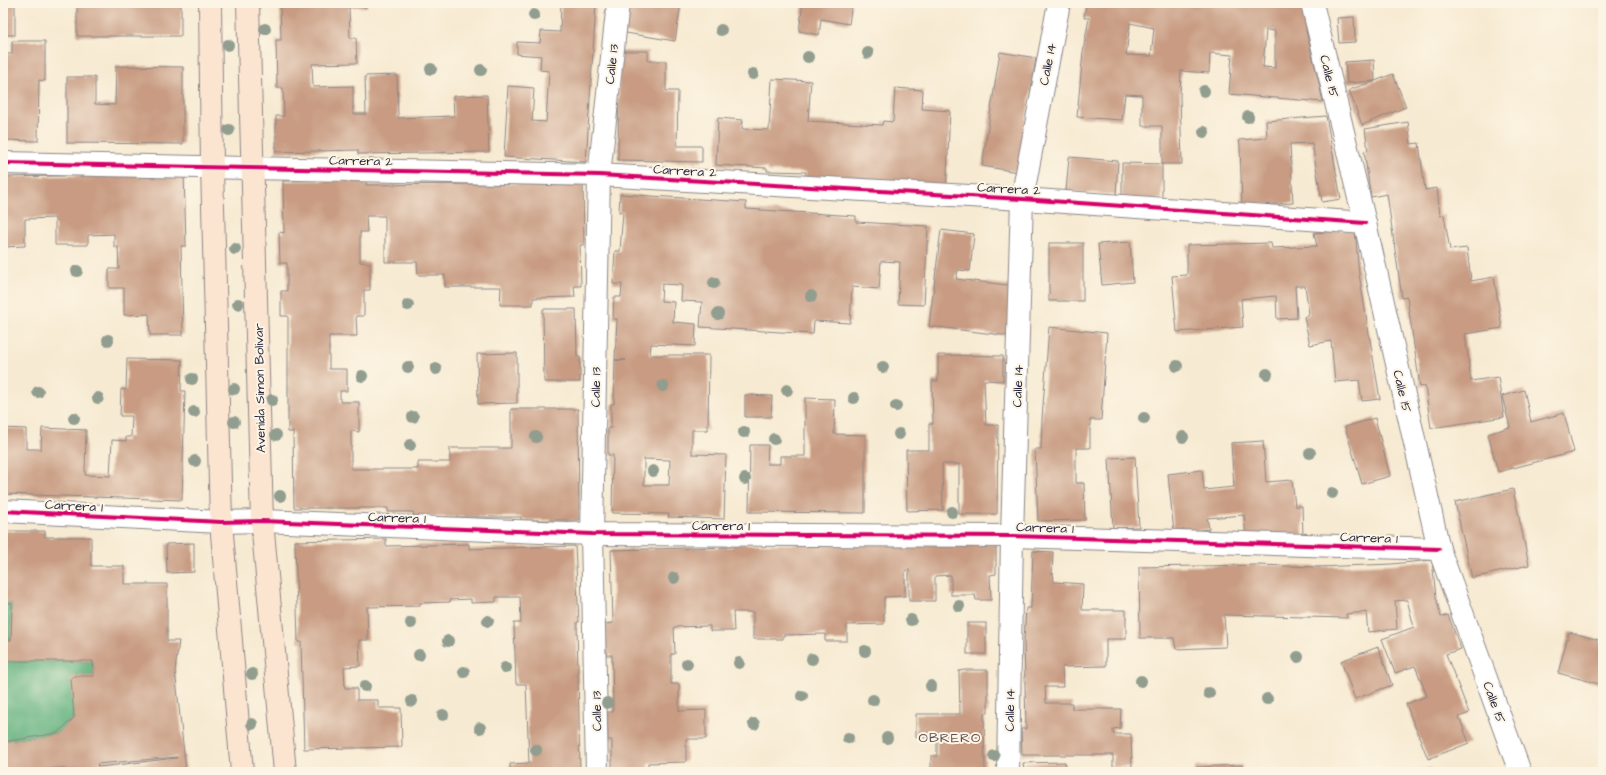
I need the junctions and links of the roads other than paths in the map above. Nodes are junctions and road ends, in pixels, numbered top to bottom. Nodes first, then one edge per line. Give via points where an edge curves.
1 (210, 3) edge
2 (248, 3) edge
3 (618, 3) edge
4 (1059, 3) edge
5 (1312, 3) edge
6 (3, 163) edge
7 (212, 168) junction
8 (253, 168) junction
9 (599, 175) junction
10 (1022, 199) junction
11 (1365, 223) junction
12 (3, 511) edge
13 (262, 521) junction
14 (222, 522) junction
15 (592, 534) junction
16 (1012, 536) junction
17 (1439, 549) junction
18 (242, 772) edge
19 (285, 772) edge
20 (597, 772) edge
21 (1008, 772) edge
22 (1520, 772) edge

1 - 7 main road
2 - 8 main road, Avenida Simon Bolivar
3 - 9 street, Calle 13
4 - 10 street, Calle 14
5 - 11 street, Calle 15
6 - 7 street, Carrera 2
7 - 8 street, Carrera 2
7 - 14 main road
8 - 9 street, Carrera 2
8 - 13 main road, Avenida Simon Bolivar
9 - 10 street, Carrera 2
9 - 15 street, Calle 13
10 - 11 street, Carrera 2
10 - 16 street, Calle 14
11 - 17 street, Calle 15
12 - 14 street, Carrera 1
13 - 14 street, Carrera 1
13 - 15 street, Carrera 1
13 - 19 main road, Avenida Simon Bolivar
14 - 18 main road
15 - 16 street, Carrera 1
15 - 20 street, Calle 13
16 - 17 street, Carrera 1
16 - 21 street, Calle 14
17 - 22 street, Calle 15

